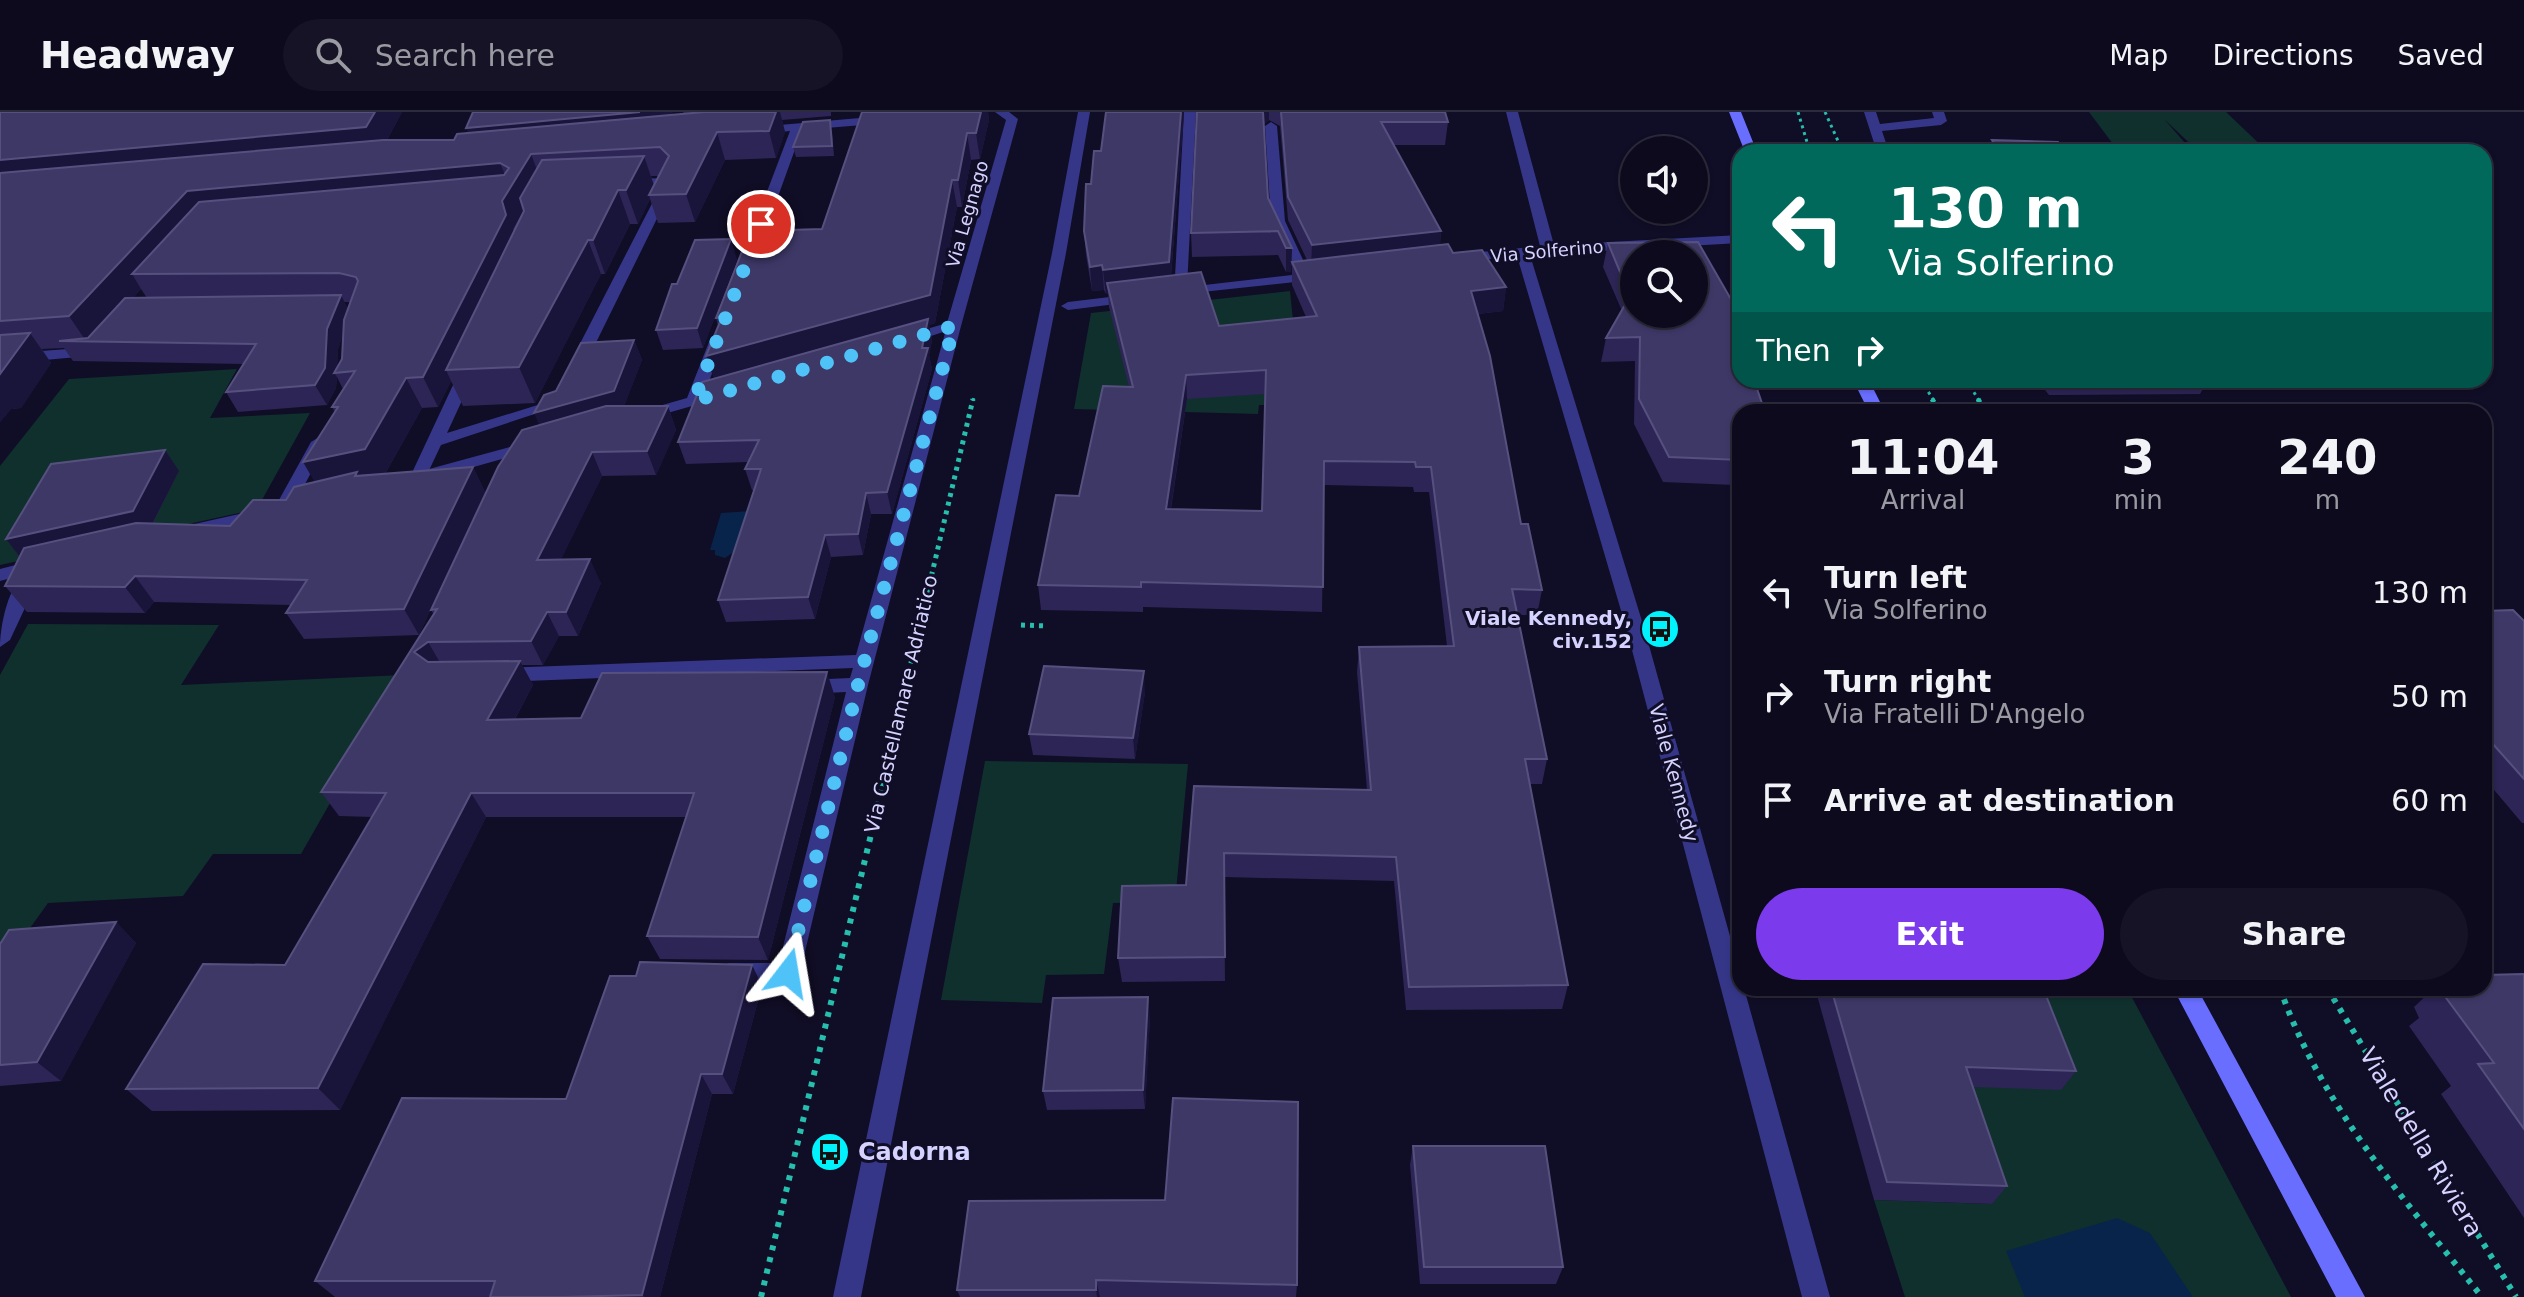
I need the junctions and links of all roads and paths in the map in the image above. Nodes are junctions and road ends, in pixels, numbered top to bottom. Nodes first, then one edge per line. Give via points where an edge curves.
1 (1001, 112) edge
2 (1084, 112) edge
3 (1190, 112) edge
4 (1512, 112) edge
5 (1735, 112) edge
6 (1798, 112) edge
7 (1825, 112) edge
8 (1870, 112) edge
9 (1938, 112) edge
10 (1007, 113) edge
11 (862, 117) edge
12 (905, 118) edge
13 (1271, 126) dead end
14 (797, 128) junction
15 (1875, 128) junction
16 (738, 131) edge
17 (1748, 144) edge
18 (1808, 144) edge
19 (1839, 144) edge
20 (1880, 144) edge
21 (609, 184) edge
22 (1732, 239) edge
23 (1548, 249) junction
24 (1522, 251) junction
25 (1444, 260) edge
26 (743, 273) edge
27 (1335, 273) edge
28 (1304, 277) junction
29 (1166, 294) junction
30 (1068, 306) dead end
31 (726, 317) edge
32 (954, 326) junction
33 (104, 342) edge
34 (884, 346) edge
35 (473, 358) edge
36 (0, 359) edge
37 (978, 381) dead end
38 (737, 388) edge
39 (694, 401) junction
40 (620, 422) edge
41 (325, 429) edge
42 (546, 442) edge
43 (432, 443) junction
44 (516, 451) junction
45 (418, 477) junction
46 (503, 479) edge
47 (396, 484) edge
48 (311, 503) edge
49 (283, 509) junction
50 (175, 534) edge
51 (0, 575) edge
52 (0, 640) edge
53 (865, 661) junction
54 (485, 675) edge
55 (858, 685) junction
56 (787, 688) edge
57 (715, 973) edge
58 (1732, 986) edge
59 (1735, 996) edge
60 (2189, 996) edge
61 (2283, 996) edge
62 (2332, 996) edge
63 (761, 1297) edge
64 (847, 1297) edge
65 (1816, 1297) edge
66 (2351, 1297) edge
67 (2482, 1297) edge
68 (2516, 1297) edge

1 - 10 street
2 - 64 street
3 - 29 street
4 - 23 street
5 - 17 street
6 - 18 path
7 - 19 path
8 - 15 street
9 - 15 street via 1941,121
10 - 32 street, Via Legnago via 1012,119
11 - 12 street
11 - 14 street
13 - 28 street via 1278,221
14 - 16 street
14 - 26 street
15 - 20 street
21 - 43 street via 669,182 556,407
22 - 23 street, Via Solferino
23 - 24 street, Via Solferino
24 - 25 street, Via Solferino
24 - 58 street, Viale Kennedy via 1636,631
27 - 28 street
28 - 29 street
29 - 30 street
31 - 39 street
32 - 34 street
32 - 53 street
33 - 36 street via 95,353
35 - 43 street
37 - 63 path, Via Castellamare Adriatico
38 - 39 street
39 - 40 street
41 - 49 street
42 - 44 street
43 - 45 street
44 - 45 street
44 - 46 street
45 - 47 street
48 - 49 street
49 - 50 street
51 - 52 street via 44,564
53 - 54 street
53 - 55 street
55 - 56 street
55 - 57 street via 788,973
59 - 65 street, Viale Kennedy
60 - 66 street
61 - 67 path, Viale della Riviera via 2293,1026 2375,1163
62 - 68 path, Viale della Riviera

